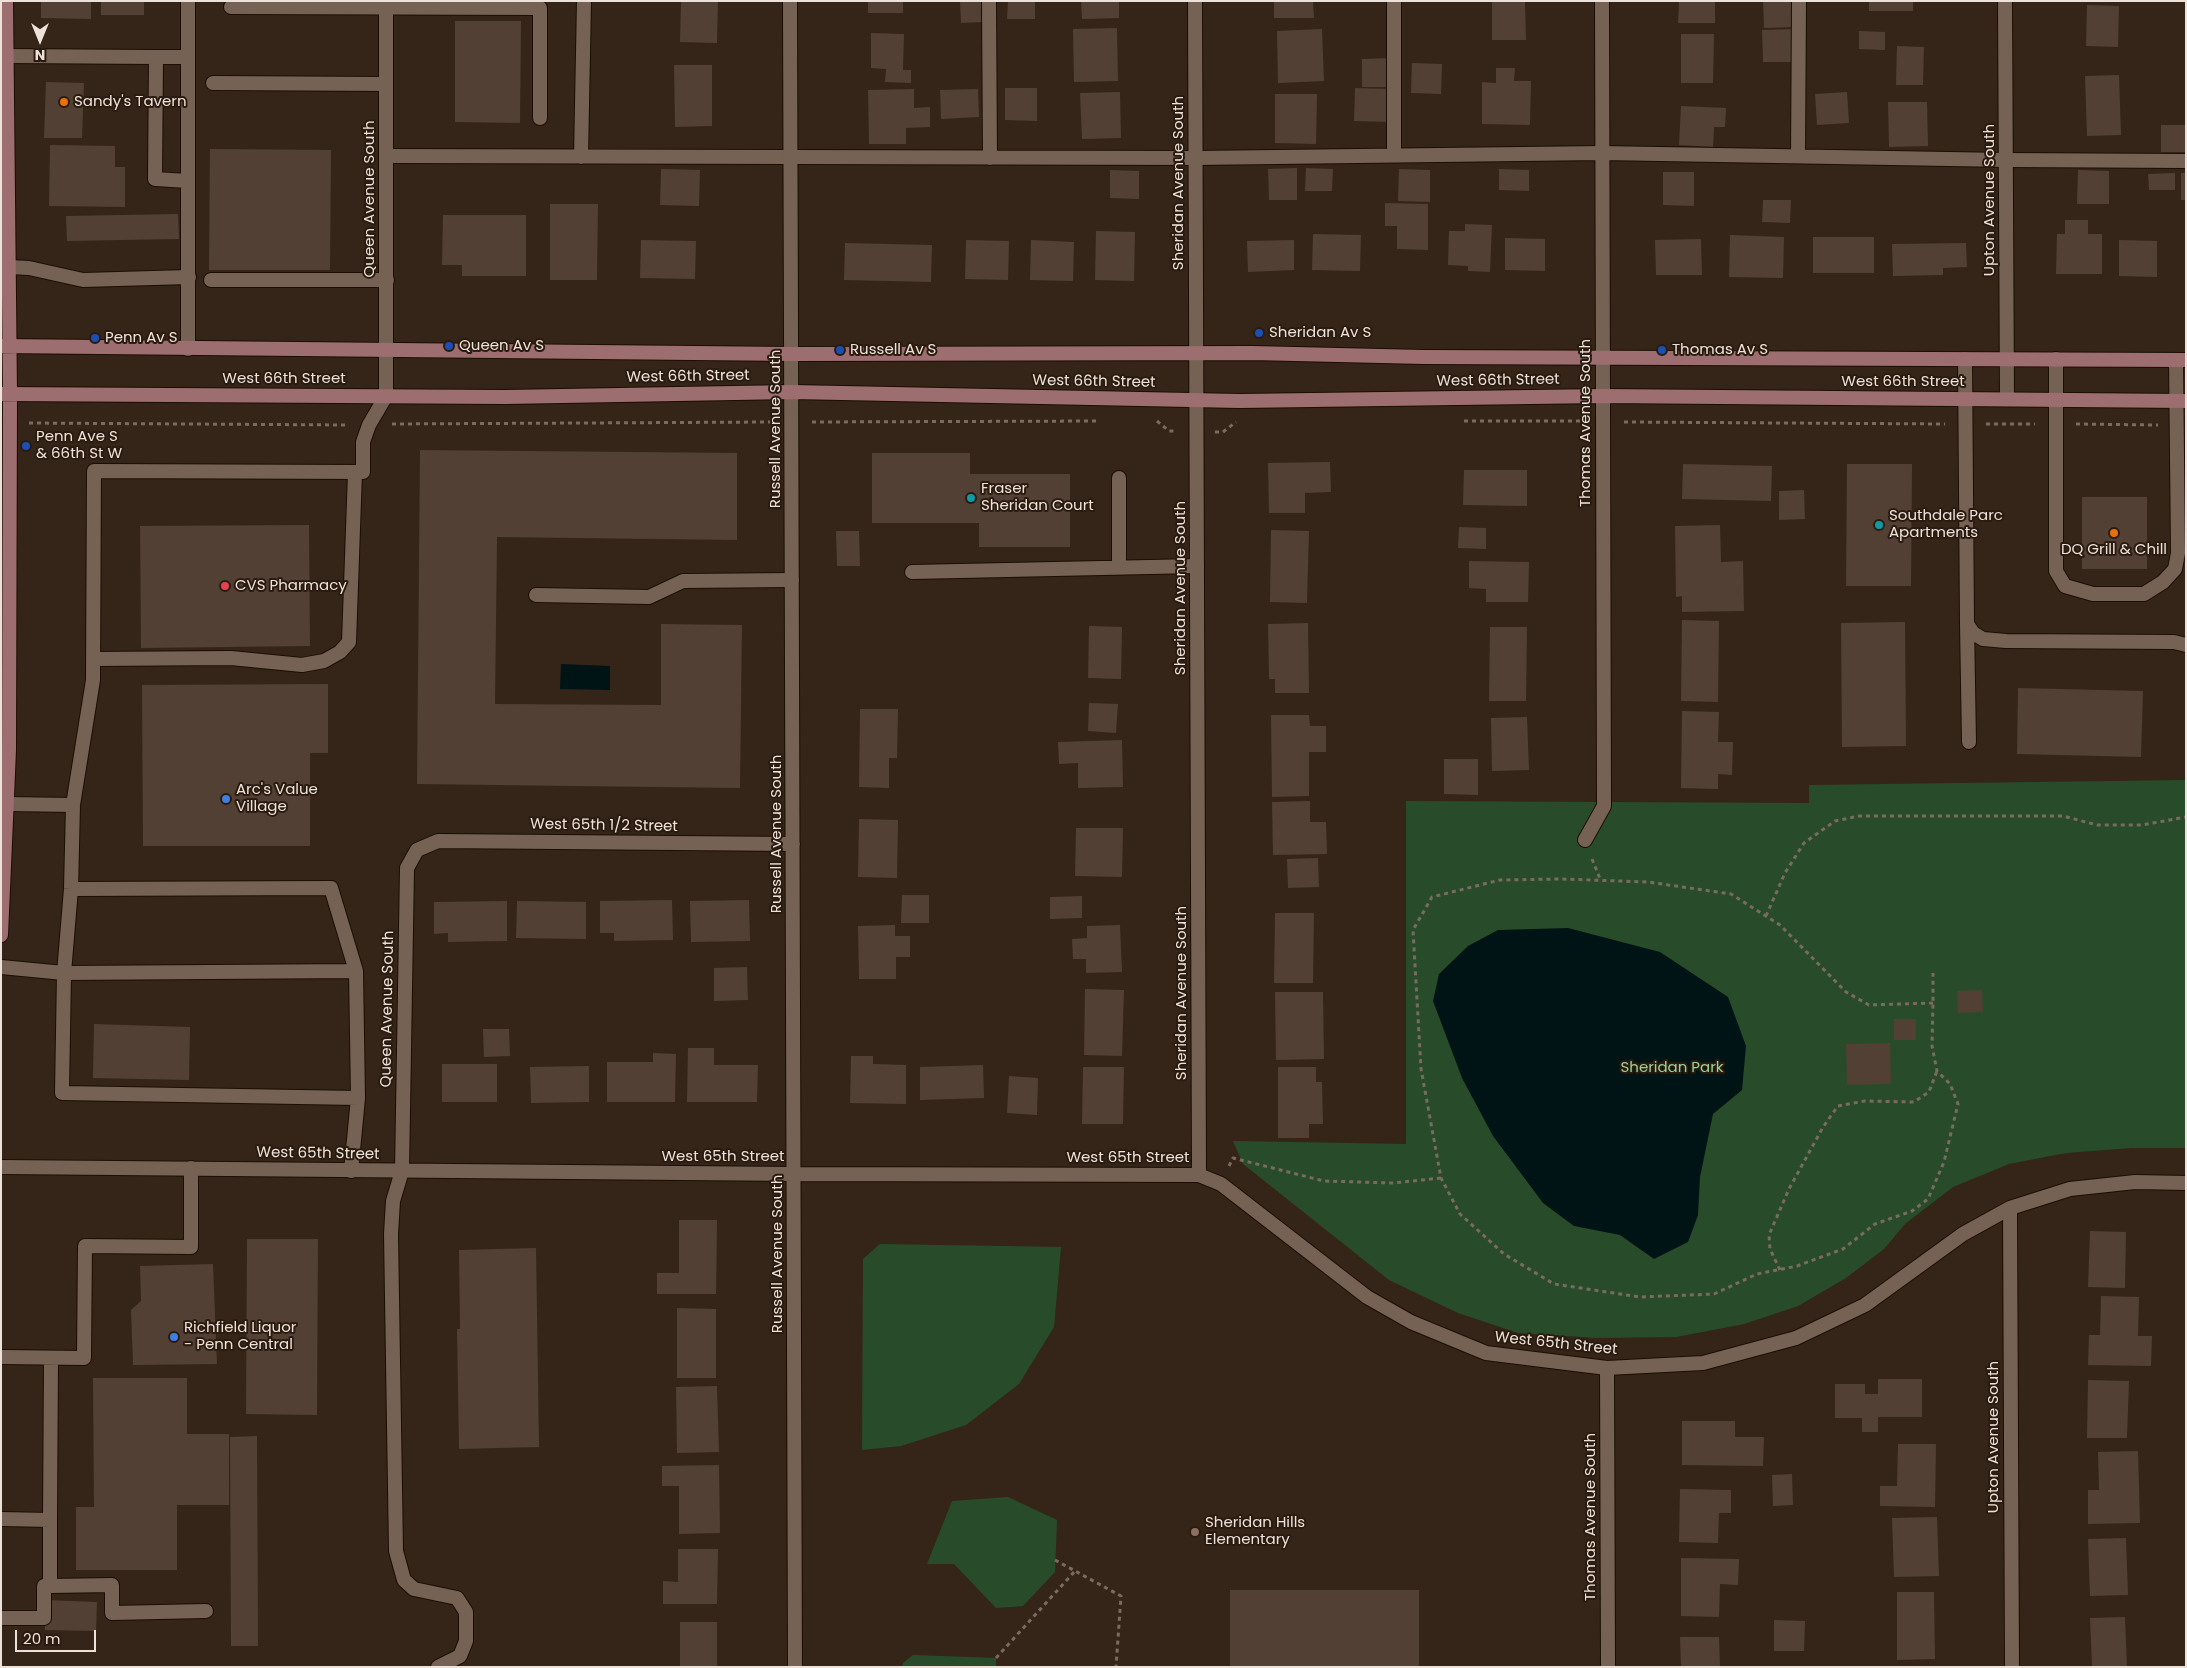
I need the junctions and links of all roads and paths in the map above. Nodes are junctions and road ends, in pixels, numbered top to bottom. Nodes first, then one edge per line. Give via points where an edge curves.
1 (6, 1) edge
2 (188, 1) edge
3 (584, 1) edge
4 (790, 1) edge
5 (989, 1) edge
6 (1195, 1) edge
7 (1394, 1) edge
8 (1602, 1) edge
9 (1799, 1) edge
10 (2005, 1) edge
11 (386, 4) edge
12 (540, 5) edge
13 (231, 7) dead end
14 (7, 56) junction
15 (156, 57) junction
16 (188, 57) junction
17 (213, 83) dead end
18 (386, 84) junction
19 (540, 118) dead end
20 (1602, 153) junction
21 (386, 156) junction
22 (1394, 156) junction
23 (1798, 156) junction
24 (581, 157) junction
25 (791, 157) junction
26 (990, 158) junction
27 (1196, 158) junction
28 (2006, 160) junction
29 (2186, 161) edge
30 (188, 181) junction
31 (9, 267) junction
32 (189, 277) junction
33 (211, 280) dead end
34 (387, 280) junction
35 (5, 346) edge
36 (188, 349) junction
37 (387, 349) junction
38 (1196, 353) junction
39 (792, 354) junction
40 (1603, 358) junction
41 (1965, 358) junction
42 (2007, 358) junction
43 (2056, 359) junction
44 (2181, 360) edge
45 (792, 392) junction
46 (6, 394) edge
47 (386, 396) junction
48 (1603, 396) junction
49 (1966, 398) junction
50 (2007, 398) junction
51 (1196, 400) junction
52 (2057, 400) junction
53 (2181, 401) edge
54 (1239, 420) dead end
55 (1108, 421) dead end
56 (1148, 421) dead end
57 (1455, 421) dead end
58 (1603, 421) junction
59 (792, 422) junction
60 (38, 424) dead end
61 (1967, 424) junction
62 (2056, 424) junction
63 (369, 425) junction
64 (2176, 425) junction
65 (1196, 431) junction
66 (354, 472) junction
67 (1119, 478) dead end
68 (1197, 566) junction
69 (1120, 567) junction
70 (912, 572) dead end
71 (792, 580) junction
72 (536, 595) dead end
73 (1967, 624) junction
74 (2186, 645) edge
75 (93, 659) junction
76 (1969, 742) dead end
77 (7, 804) junction
78 (73, 805) junction
79 (2186, 818) edge
80 (1585, 840) dead end
81 (793, 844) junction
82 (418, 850) joint
83 (71, 889) junction
84 (1766, 916) junction
85 (1, 934) edge
86 (1, 967) edge
87 (356, 971) junction
88 (64, 973) junction
89 (1933, 973) dead end
90 (1933, 1003) junction
91 (1937, 1071) junction
92 (358, 1098) junction
93 (1233, 1158) dead end
94 (1, 1167) edge
95 (191, 1168) junction
96 (351, 1171) junction
97 (402, 1171) junction
98 (794, 1174) junction
99 (1199, 1175) junction
100 (1441, 1178) junction
101 (2186, 1183) edge
102 (2010, 1208) junction
103 (1780, 1270) junction
104 (1, 1357) edge
105 (51, 1358) junction
106 (1607, 1368) junction
107 (1, 1519) edge
108 (50, 1520) junction
109 (1055, 1560) dead end
110 (1075, 1570) junction
111 (50, 1586) junction
112 (206, 1612) dead end
113 (1, 1618) edge
114 (996, 1658) dead end
115 (438, 1667) edge
116 (795, 1667) edge
117 (1116, 1667) edge
118 (1608, 1667) edge
119 (2012, 1667) edge

1 - 14 main road
2 - 16 street
3 - 24 street
4 - 25 street, Russell Avenue South
5 - 26 street
6 - 27 street, Sheridan Avenue South
7 - 22 street
8 - 20 street, Thomas Avenue South
9 - 23 street
10 - 28 street, Upton Avenue South
11 - 12 street
11 - 13 street
11 - 18 street, Queen Avenue South
12 - 19 street
14 - 15 street
14 - 31 main road
15 - 16 street
15 - 30 street via 155,179
16 - 30 street
17 - 18 street
18 - 21 street, Queen Avenue South
20 - 22 street
20 - 23 street
20 - 40 street, Thomas Avenue South
21 - 24 street
21 - 34 street, Queen Avenue South
22 - 27 street
23 - 28 street
24 - 25 street
25 - 26 street
25 - 39 street, Russell Avenue South
26 - 27 street
27 - 38 street, Sheridan Avenue South
28 - 29 street
28 - 42 street, Upton Avenue South
30 - 32 street
31 - 32 street via 83,280
31 - 35 main road
32 - 36 street
33 - 34 street
34 - 37 street, Queen Avenue South
35 - 36 main road, West 66th Street
35 - 46 main road
36 - 37 main road, West 66th Street
37 - 39 main road, West 66th Street
37 - 47 street, Queen Avenue South
38 - 39 main road, West 66th Street
38 - 40 main road, West 66th Street
38 - 51 street, Sheridan Avenue South
39 - 45 street, Russell Avenue South
40 - 41 main road, West 66th Street
40 - 48 street, Thomas Avenue South
41 - 42 main road, West 66th Street
41 - 49 street
42 - 43 main road, West 66th Street
42 - 50 street, Upton Avenue South
43 - 44 main road, West 66th Street
43 - 52 street
44 - 53 street
45 - 47 main road, West 66th Street
45 - 51 main road, West 66th Street
45 - 59 street, Russell Avenue South
46 - 47 main road, West 66th Street
46 - 77 main road
47 - 63 street
48 - 49 main road, West 66th Street
48 - 51 main road, West 66th Street
48 - 58 street, Thomas Avenue South
49 - 50 main road, West 66th Street
49 - 61 street
50 - 52 main road, West 66th Street
51 - 65 street, Sheridan Avenue South
52 - 53 main road, West 66th Street
52 - 62 street
53 - 64 street
54 - 65 path via 1223,432
55 - 59 path
56 - 65 path via 1158,421 1169,431
57 - 58 path
58 - 61 path
58 - 80 street, Thomas Avenue South via 1604,806
59 - 63 path
59 - 71 street, Russell Avenue South
60 - 63 path
61 - 62 path
61 - 73 street
62 - 64 path
62 - 64 street via 2056,571 2065,586 2093,594 2144,594 2164,582 2175,569 2178,554
63 - 66 street via 364,442 364,472
65 - 68 street, Sheridan Avenue South
66 - 75 street via 349,642 340,652 324,661 302,665 231,658
66 - 75 street via 94,471
67 - 69 street
68 - 69 street
68 - 99 street, Sheridan Avenue South
69 - 70 street
71 - 72 street via 682,581 649,597
71 - 81 street, Russell Avenue South
73 - 74 street via 1983,639 2174,642
73 - 76 street
75 - 78 street via 93,680
77 - 78 street
77 - 85 main road
78 - 83 street
79 - 84 path via 2142,825 2097,825 2063,816 1859,816 1835,821 1804,843 1785,873
81 - 82 street, West 65th 1/2 Street via 438,840
81 - 98 street, Russell Avenue South
82 - 97 street, Queen Avenue South via 407,868
83 - 87 street via 331,888
83 - 88 street
84 - 90 path via 1780,925 1846,992 1869,1005
84 - 100 path via 1731,894 1648,882 1500,880 1432,897 1413,930 1421,1069
86 - 88 street
87 - 88 street
87 - 92 street
88 - 92 street via 62,1093
89 - 90 path
90 - 91 path via 1932,1046
91 - 103 path via 1929,1092 1914,1102 1866,1101 1838,1106 1789,1189 1769,1234 1770,1249
91 - 103 path via 1950,1084 1958,1104 1944,1162 1928,1199 1912,1211 1875,1224 1844,1249
92 - 96 street
93 - 100 path via 1324,1181 1392,1183
94 - 95 street, West 65th Street
95 - 96 street, West 65th Street
95 - 105 street via 191,1247 85,1246 84,1358
96 - 97 street, West 65th Street
97 - 98 street, West 65th Street
97 - 115 street, Queen Avenue South via 393,1201 391,1234 396,1551 404,1580 414,1588 457,1598 466,1612 466,1641 460,1656
98 - 99 street, West 65th Street
98 - 116 street, Russell Avenue South
99 - 106 street, West 65th Street via 1221,1184 1367,1297 1411,1322 1486,1353
100 - 103 path via 1460,1214 1504,1254 1554,1284 1640,1296 1714,1294 1757,1274
101 - 102 street, West 65th Street via 2135,1182 2070,1189
102 - 106 street, West 65th Street via 1963,1234 1864,1305 1796,1338 1703,1363
102 - 119 street, Upton Avenue South
104 - 105 street
105 - 108 street
106 - 118 street, Thomas Avenue South
107 - 108 street
108 - 111 street
109 - 110 path
110 - 114 path
110 - 117 path via 1121,1596
111 - 112 street via 112,1585 112,1613
111 - 113 street via 44,1586 44,1618

